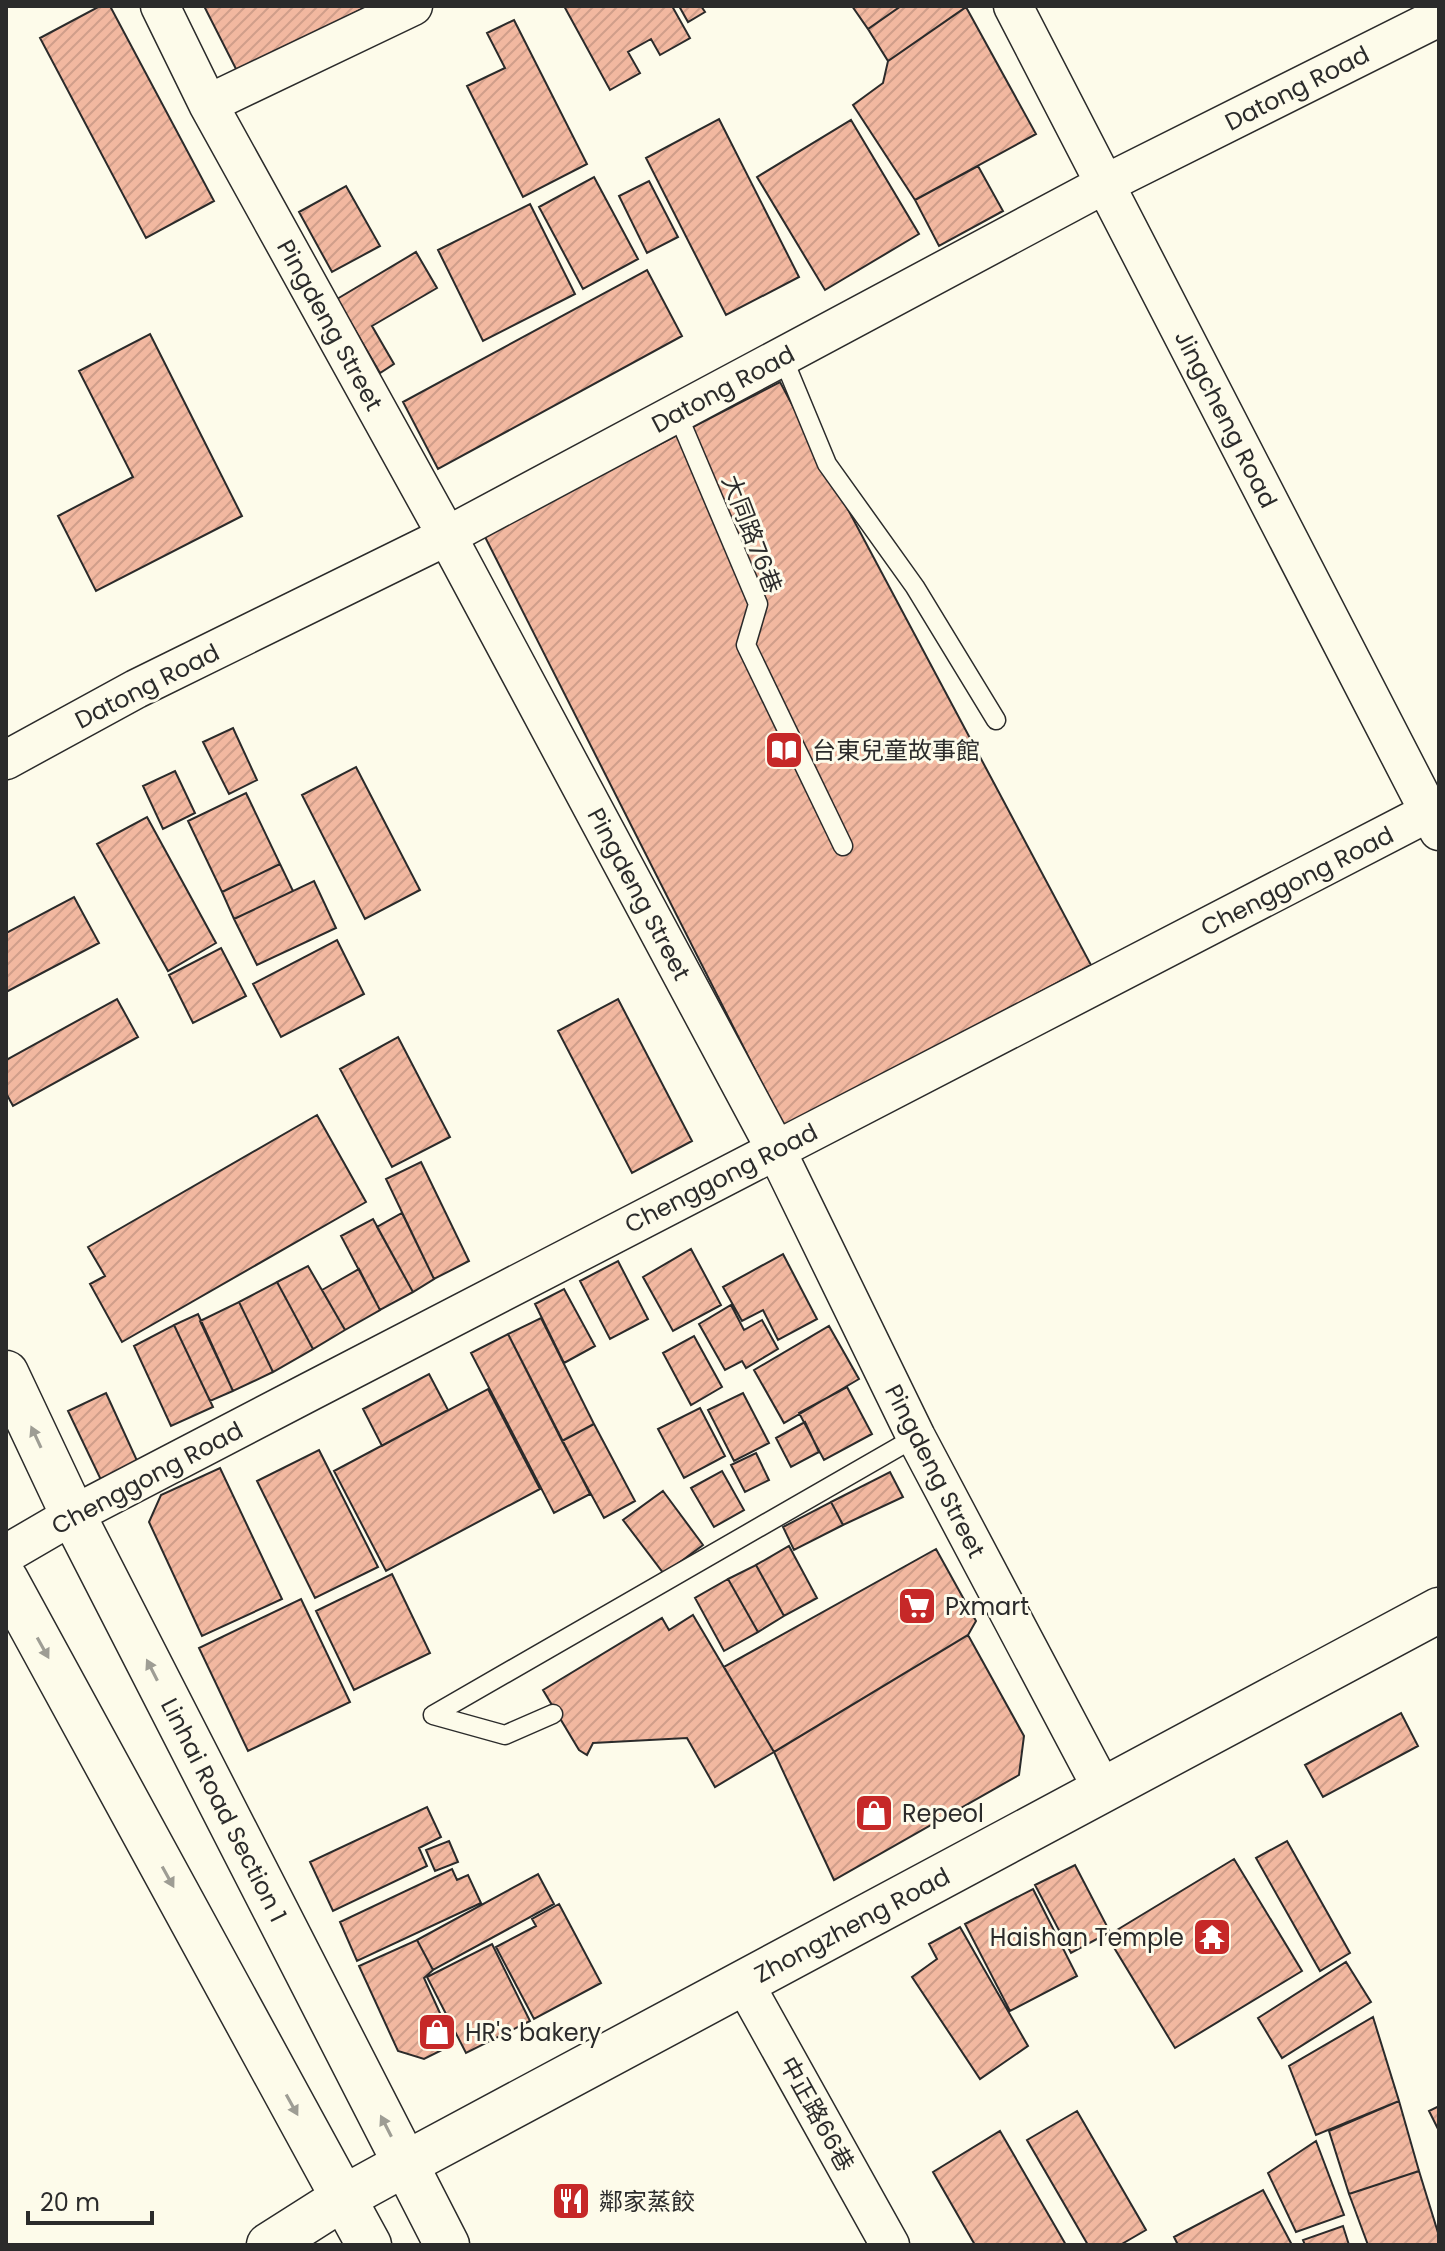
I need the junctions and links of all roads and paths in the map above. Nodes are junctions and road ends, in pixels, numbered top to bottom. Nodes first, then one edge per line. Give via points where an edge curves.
1 (160, 6) edge
2 (413, 6) edge
3 (1013, 6) edge
4 (1439, 17) edge
5 (208, 104) junction
6 (1105, 184) junction
7 (783, 358) junction
8 (677, 413) junction
9 (447, 536) junction
10 (996, 720) dead end
11 (6, 760) edge
12 (1436, 817) edge
13 (843, 846) dead end
14 (776, 1150) junction
15 (6, 1373) edge
16 (916, 1437) junction
17 (73, 1515) junction
18 (6, 1554) edge
19 (6, 1580) edge
20 (1439, 1610) edge
21 (553, 1714) dead end
22 (1103, 1790) junction
23 (744, 1983) junction
24 (405, 2164) junction
25 (343, 2198) junction
26 (269, 2245) edge
27 (369, 2245) edge
28 (447, 2245) edge
29 (890, 2245) edge

1 - 5 street, Pingdeng Street
2 - 5 street
3 - 6 street, Jingcheng Road
4 - 6 street, Datong Road
5 - 9 street, Pingdeng Street
6 - 7 street, Datong Road
6 - 12 street, Jingcheng Road
7 - 8 street, Datong Road
7 - 10 lane via 827,464 915,587
8 - 9 street, Datong Road
8 - 13 lane, 大同路76巷 via 758,604 746,645
9 - 11 street, Datong Road via 136,689
9 - 14 street, Pingdeng Street
12 - 14 street, Chenggong Road
14 - 16 street, Pingdeng Street
14 - 17 street, Chenggong Road
17 -> 15 main road, Linhai Road Section 1
16 - 21 lane via 433,1715 505,1735
16 - 22 street, Pingdeng Street
17 - 18 street, Chenggong Road
24 -> 17 main road, Linhai Road Section 1
19 -> 25 main road
20 - 22 main road, Zhongzheng Road
22 - 23 main road, Zhongzheng Road
23 - 24 main road, Zhongzheng Road
23 - 29 street, 中正路66巷
24 - 25 main road, Zhongzheng Road
24 - 28 main road, Linhai Road Section 1
25 - 26 main road, Zhongzheng Road
25 - 27 main road

